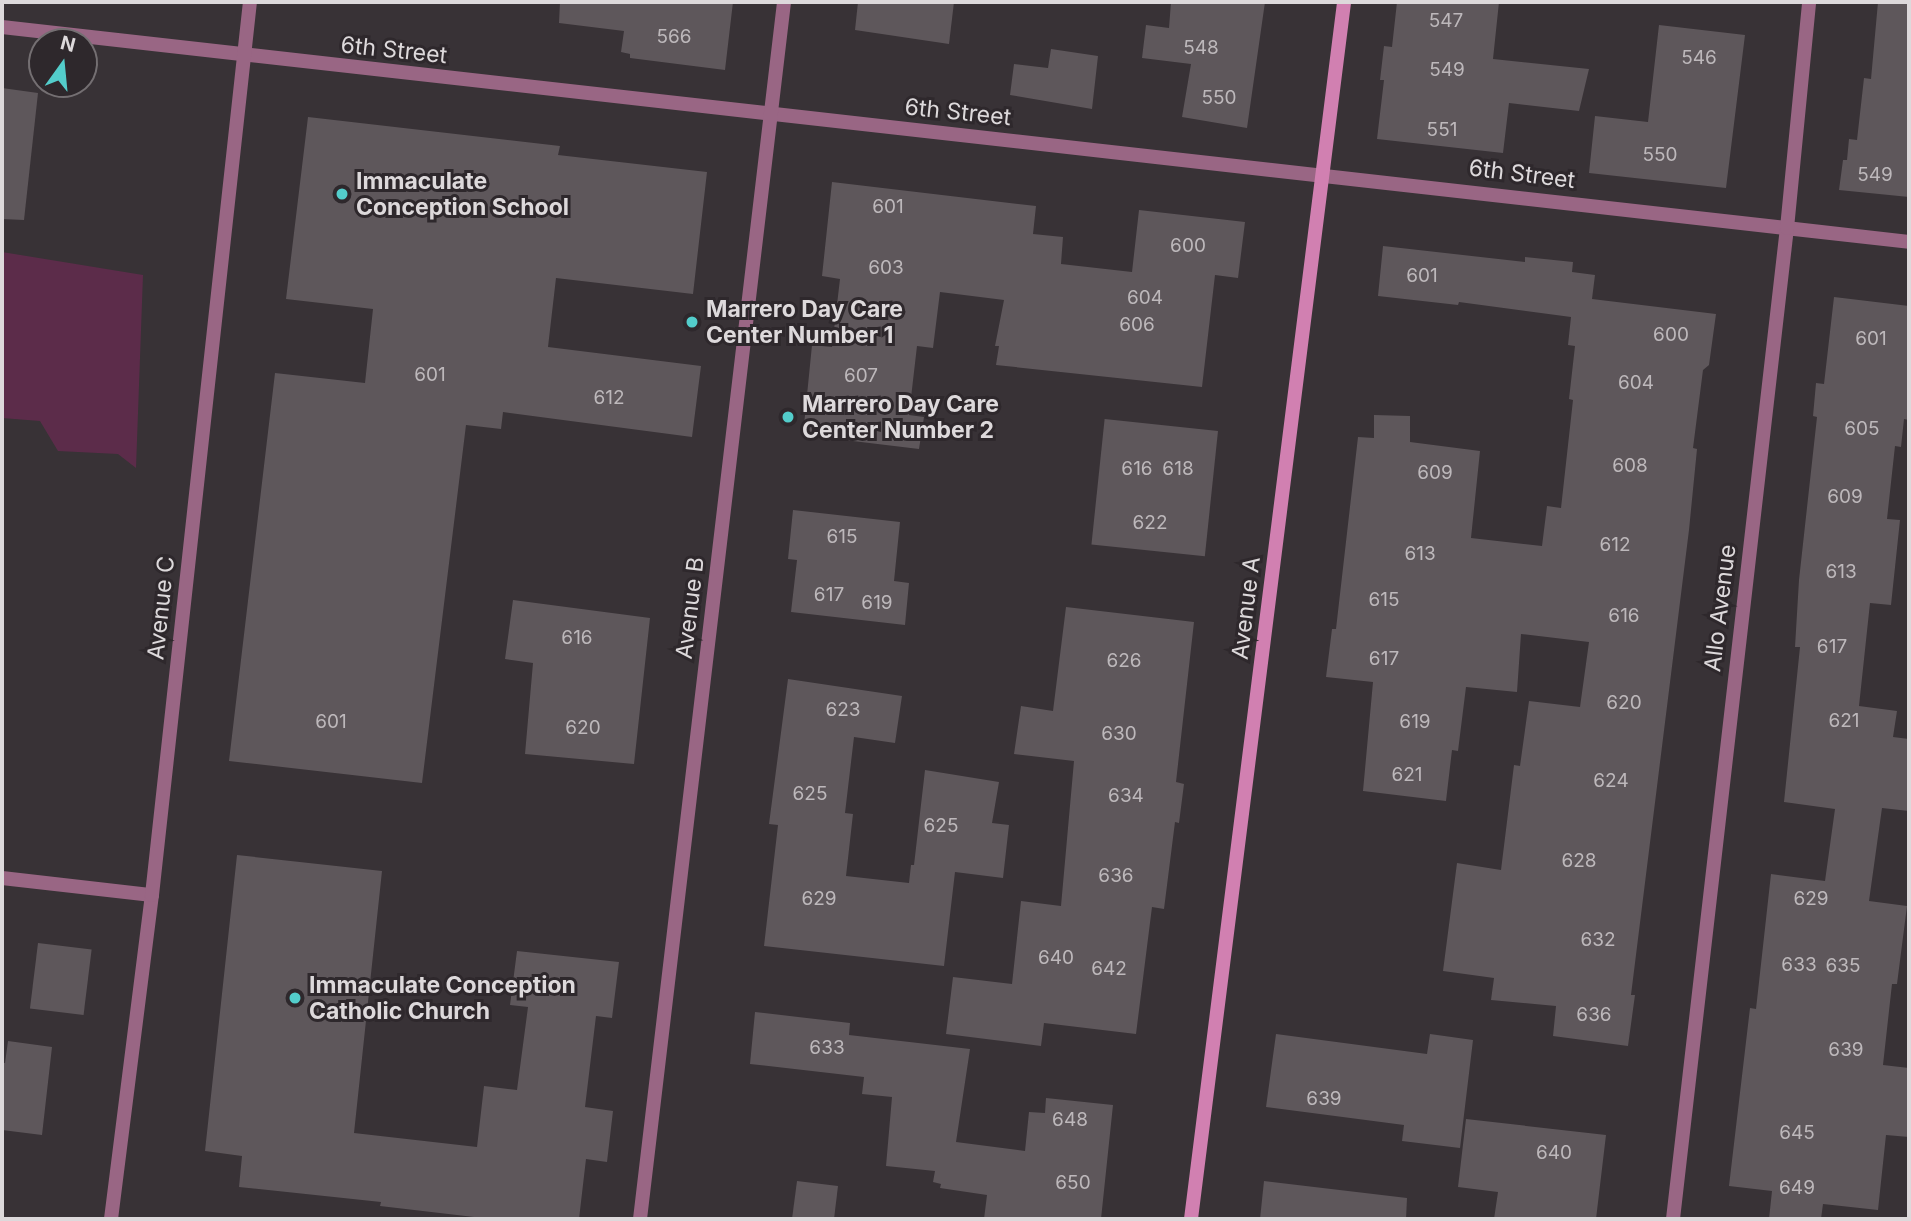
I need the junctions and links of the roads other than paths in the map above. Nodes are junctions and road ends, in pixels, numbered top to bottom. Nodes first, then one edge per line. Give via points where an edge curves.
1 (250, 2) edge
2 (784, 2) edge
3 (1345, 2) edge
4 (1809, 2) edge
5 (2, 27) edge
6 (243, 56) junction
7 (771, 114) junction
8 (1324, 174) junction
9 (1787, 228) junction
10 (1909, 242) edge
11 (2, 877) edge
12 (152, 895) junction
13 (111, 1219) edge
14 (640, 1219) edge
15 (1191, 1219) edge
16 (1673, 1219) edge

1 - 6 street, Avenue C
2 - 7 street, Avenue B
3 - 8 street, Avenue A
4 - 9 street, Allo Avenue
5 - 6 street, 6th Street
6 - 7 street, 6th Street
6 - 12 street, Avenue C
7 - 8 street, 6th Street
7 - 14 street, Avenue B
8 - 9 street, 6th Street
8 - 15 street, Avenue A
9 - 10 street, 6th Street
9 - 16 street, Allo Avenue
11 - 12 street
12 - 13 street, Avenue C

